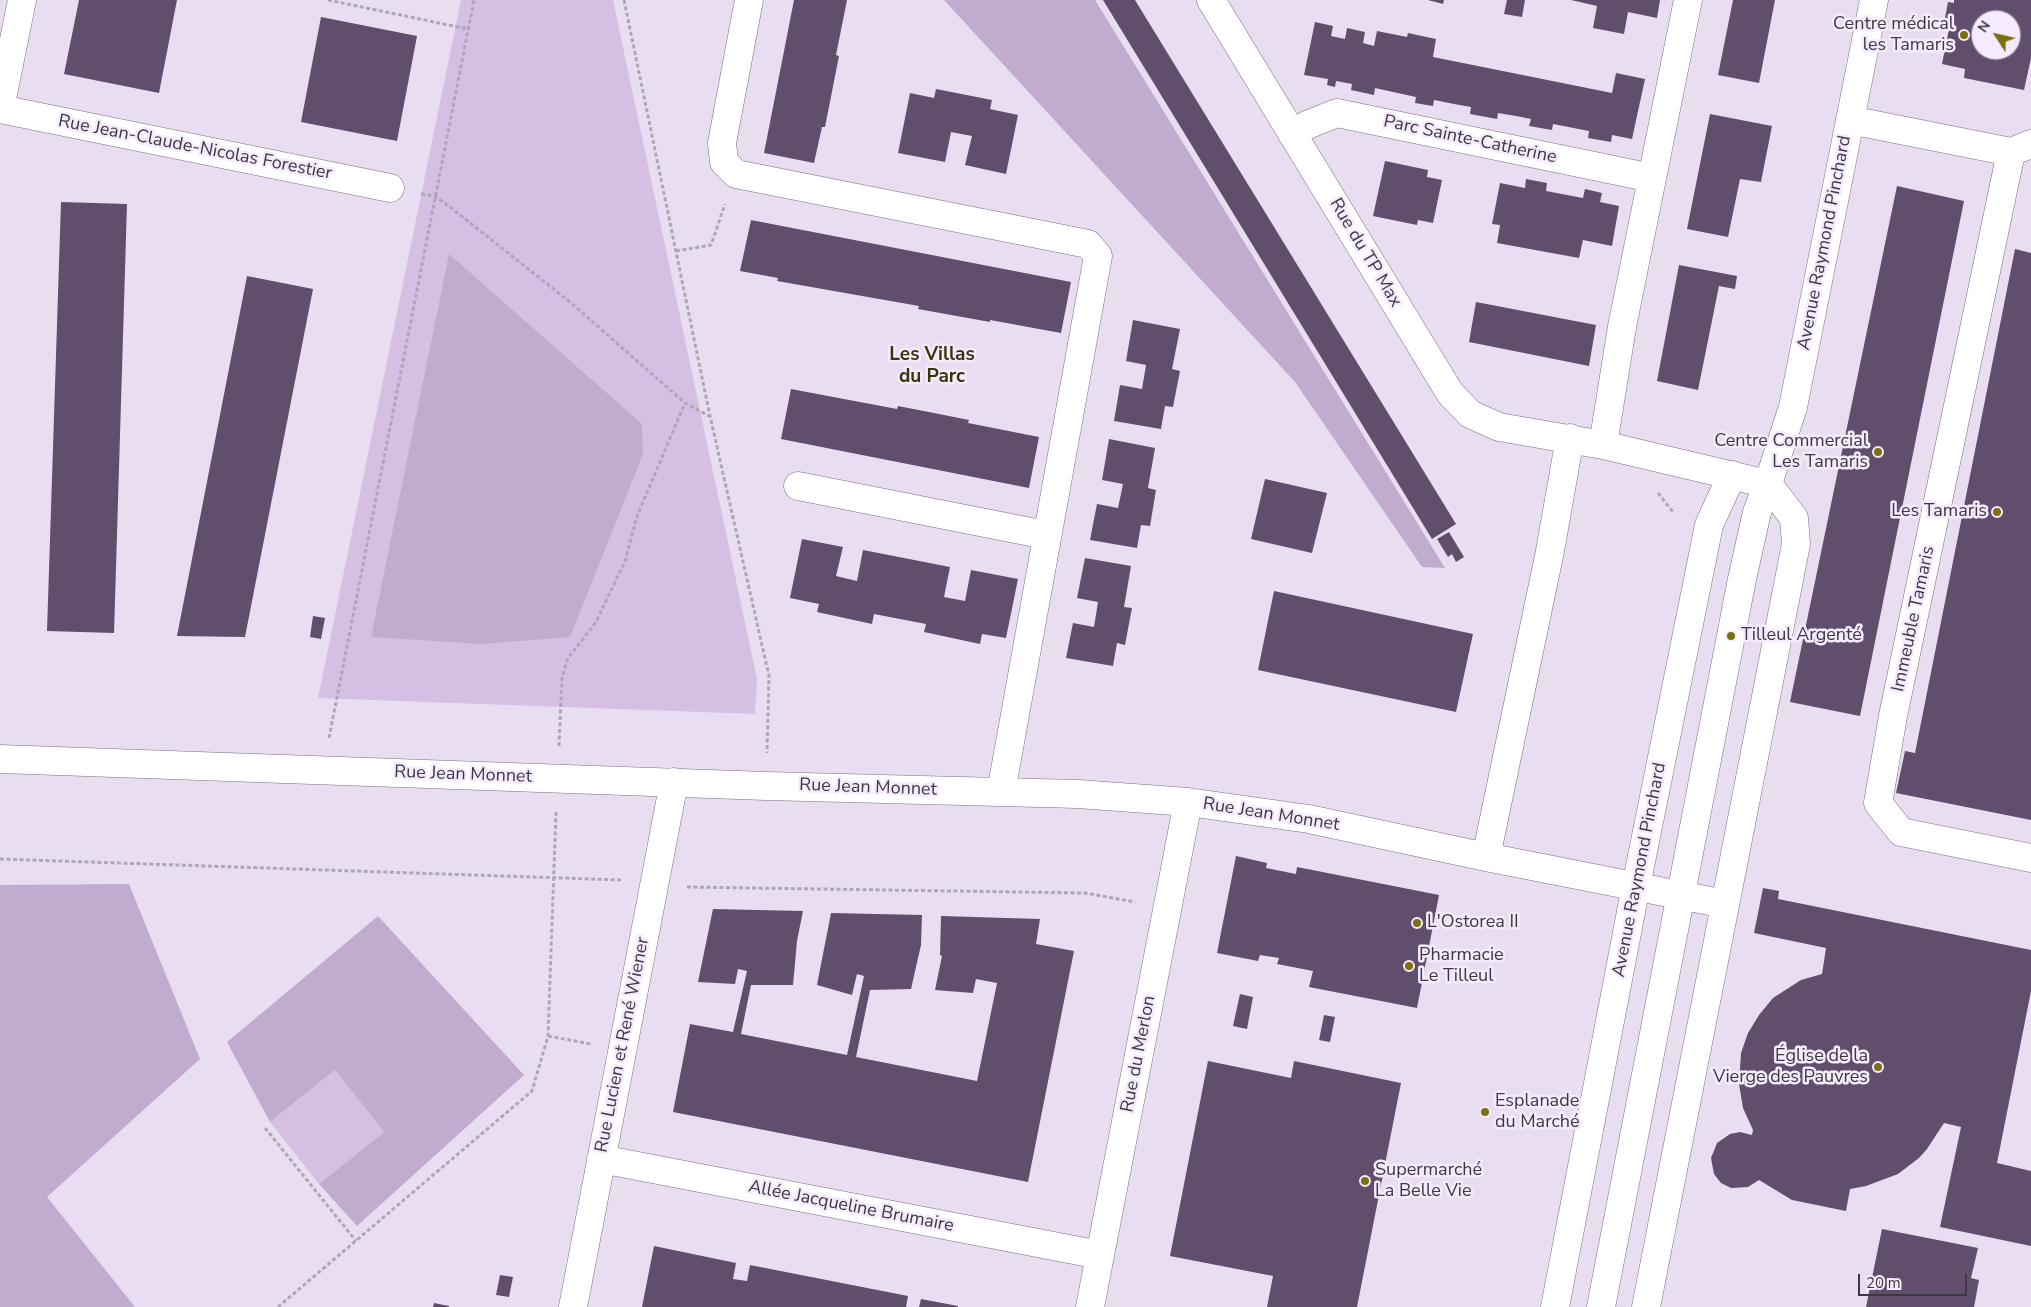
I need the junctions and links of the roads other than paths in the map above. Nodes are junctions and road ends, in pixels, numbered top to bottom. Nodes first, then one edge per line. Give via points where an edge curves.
1 (22, 0) edge
2 (749, 0) edge
3 (1211, 0) edge
4 (1688, 0) edge
5 (1874, 0) edge
6 (0, 109) edge
7 (1850, 120) junction
8 (1292, 134) junction
9 (2021, 148) edge
10 (1652, 178) junction
11 (390, 188) road end
12 (1570, 438) junction
13 (1603, 445) junction
14 (1732, 475) junction
15 (1768, 484) junction
16 (798, 486) dead end
17 (1046, 535) junction
18 (0, 759) edge
19 (674, 782) junction
20 (1001, 792) junction
21 (1188, 802) junction
22 (1486, 857) junction
23 (2031, 858) edge
24 (1636, 886) junction
25 (1682, 895) junction
26 (1726, 904) junction
27 (601, 1159) junction
28 (1100, 1255) junction
29 (573, 1307) edge
30 (1090, 1307) edge
31 (1554, 1307) edge
32 (1601, 1307) edge
33 (1646, 1307) edge

1 - 6 street
2 - 17 street via 722,143 724,162 736,174 1088,244 1098,256
3 - 8 street, Rue du TP Max
4 - 10 street
5 - 7 street, Avenue Raymond Pinchard
6 - 11 street, Rue Jean-Claude-Nicolas Forestier
7 - 9 street
7 - 15 street, Avenue Raymond Pinchard via 1793,407
8 - 10 street, Parc Sainte-Catherine via 1307,124 1337,113
8 - 12 street, Rue du TP Max via 1450,393 1470,414 1500,427
9 - 23 street, Immeuble Tamaris via 1893,716 1878,803 1901,832
10 - 13 street via 1622,327
12 - 13 street
12 - 22 street via 1550,551
13 - 14 street
14 - 15 street
14 - 24 street, Avenue Raymond Pinchard via 1709,525
15 - 25 street, Avenue Raymond Pinchard via 1757,512 1742,579
15 - 26 street via 1794,518 1796,544
16 - 17 street
17 - 20 street
18 - 19 street, Rue Jean Monnet
19 - 20 street, Rue Jean Monnet
19 - 27 street, Rue Lucien et René Wiener
20 - 21 street, Rue Jean Monnet
21 - 22 street, Rue Jean Monnet via 1309,819
21 - 28 street, Rue du Merlon
22 - 24 street, Rue Jean Monnet
24 - 25 street, Rue Jean Monnet
24 - 31 street, Avenue Raymond Pinchard
25 - 26 street, Rue Jean Monnet
25 - 32 street, Avenue Raymond Pinchard
26 - 33 street
27 - 28 street, Allée Jacqueline Brumaire
27 - 29 street, Rue Lucien et René Wiener
28 - 30 street, Rue du Merlon

